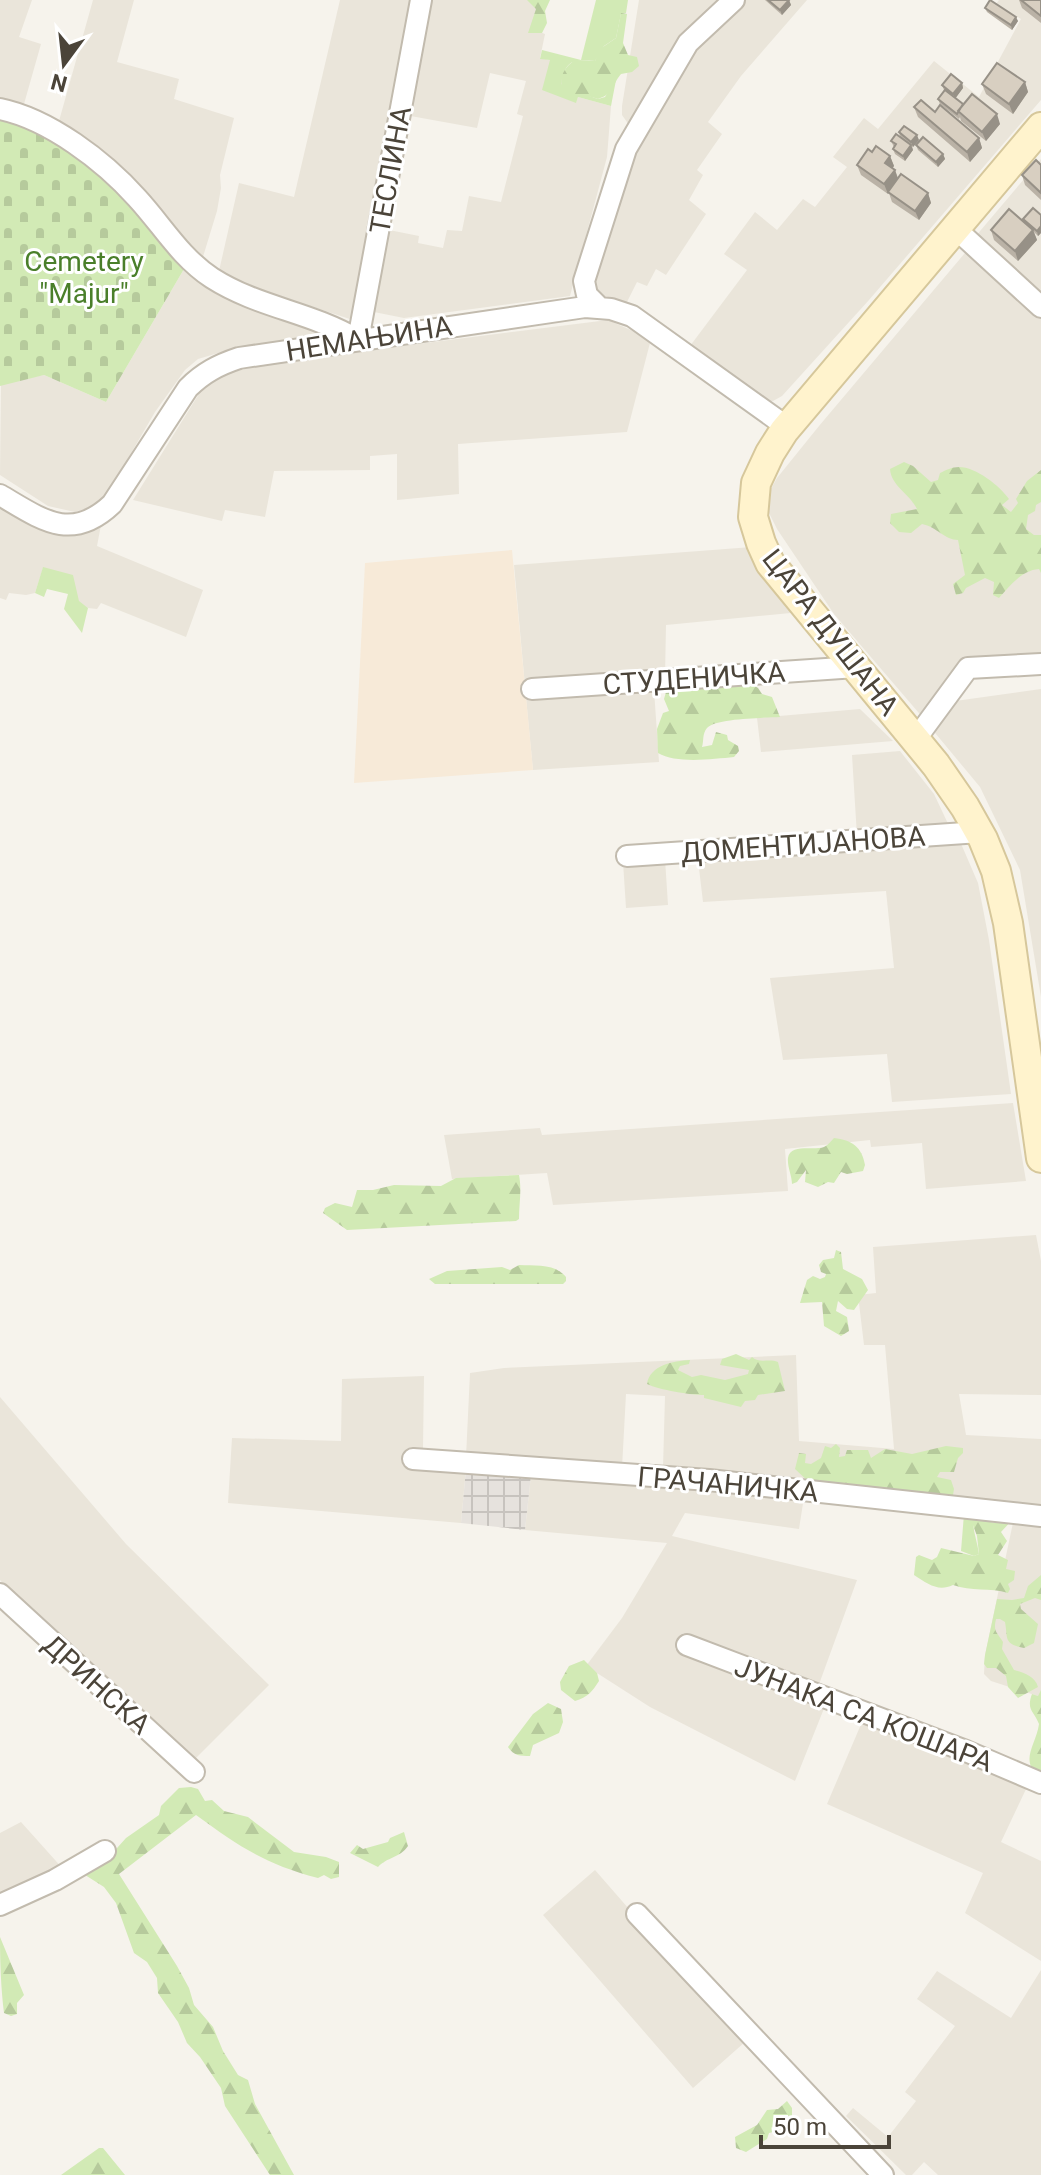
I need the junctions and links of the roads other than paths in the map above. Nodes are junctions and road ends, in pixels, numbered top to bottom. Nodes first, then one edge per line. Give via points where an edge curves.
1 (421, 0) edge
2 (734, 0) edge
3 (0, 109) edge
4 (1041, 127) edge
5 (956, 229) junction
6 (1041, 307) edge
7 (600, 308) junction
8 (358, 340) junction
9 (787, 427) junction
10 (0, 495) edge
11 (1041, 664) edge
12 (856, 667) junction
13 (532, 689) dead end
14 (915, 740) junction
15 (980, 832) junction
16 (627, 856) dead end
17 (1041, 1158) edge
18 (413, 1459) dead end
19 (1041, 1516) edge
20 (0, 1594) edge
21 (687, 1645) dead end
22 (194, 1772) dead end
23 (1041, 1783) edge
24 (105, 1851) dead end
25 (0, 1905) edge
26 (637, 1914) dead end
27 (883, 2175) edge

1 - 8 street, ТЕСЛИНА
2 - 7 street via 688,43 626,149 584,281 587,295
3 - 8 street via 45,125 96,161 211,277 244,296 312,316
4 - 5 street, ЦАРА ДУШАНА
5 - 6 street
5 - 9 street, ЦАРА ДУШАНА
7 - 8 street, НЕМАЊИНА
7 - 9 street, НЕМАЊИНА via 632,316
8 - 10 street, НЕМАЊИНА via 239,358 201,375 112,504 81,525 39,518
9 - 12 street, ЦАРА ДУШАНА via 756,483 753,517 770,563
11 - 14 street via 968,668
12 - 13 street, СТУДЕНИЧКА
12 - 14 street, ЦАРА ДУШАНА
14 - 15 street, ЦАРА ДУШАНА
15 - 16 street, ДОМЕНТИЈАНОВА
15 - 17 street, ЦАРА ДУШАНА via 1008,923
18 - 19 street, ГРАЧАНИЧКА via 709,1480
20 - 22 street, ДРИНСКА
21 - 23 street, ЈУНАКА СА КОШАРА
24 - 25 street
26 - 27 street

